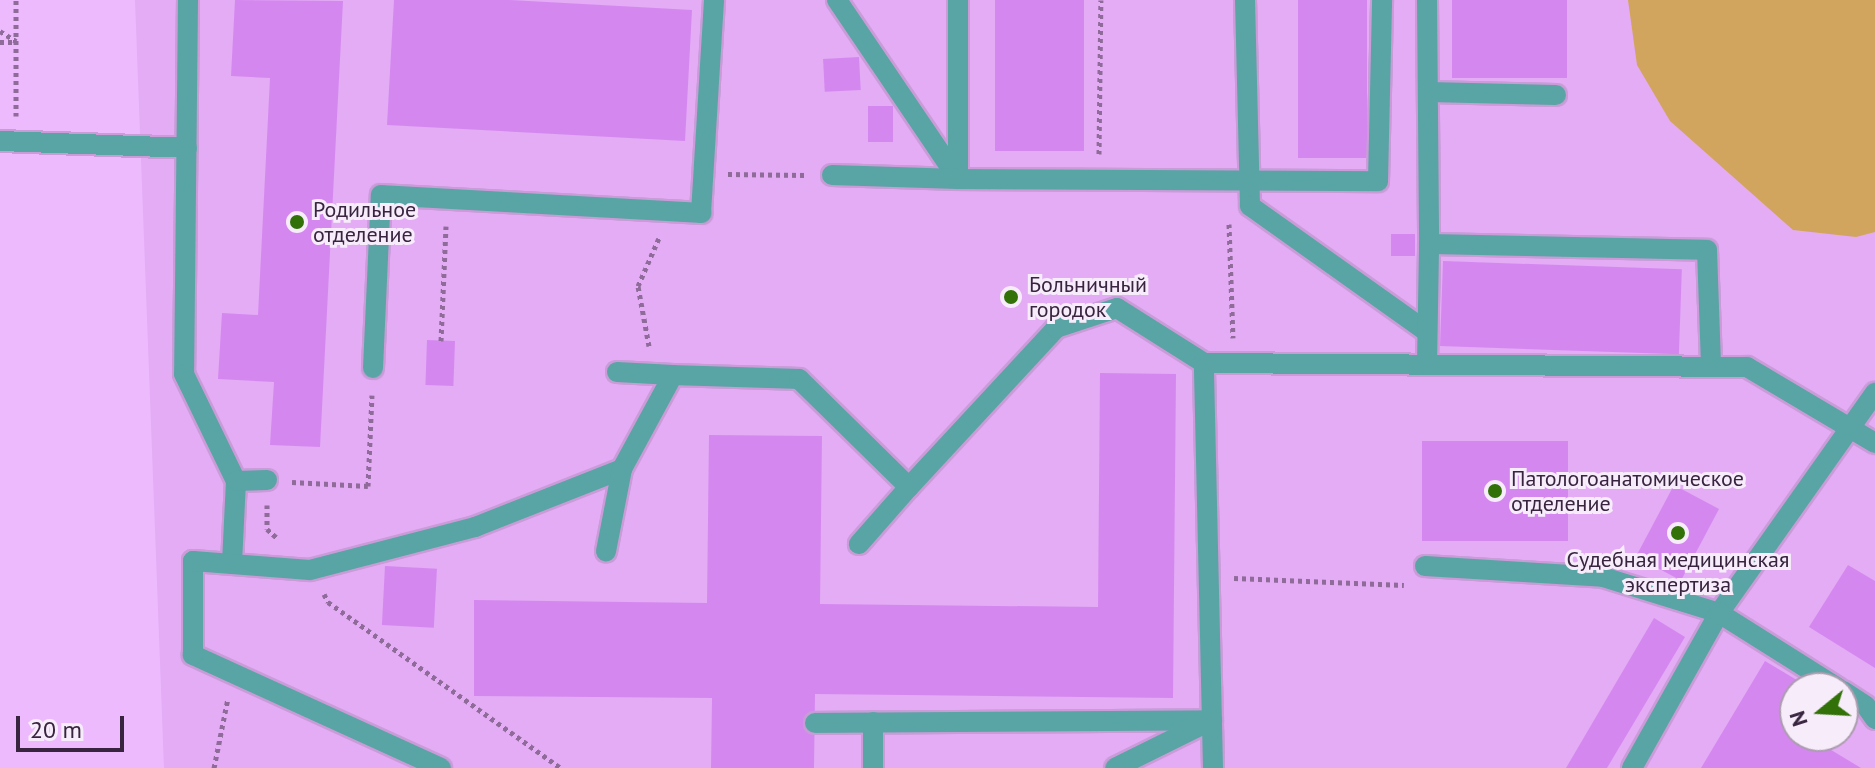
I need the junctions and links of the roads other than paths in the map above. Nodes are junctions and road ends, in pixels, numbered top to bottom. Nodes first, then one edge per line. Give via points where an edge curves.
1 (188, 0) edge
2 (714, 0) edge
3 (837, 0) edge
4 (958, 0) edge
5 (1245, 0) edge
6 (1382, 0) edge
7 (1427, 0) edge
8 (1428, 92) junction
9 (1556, 95) dead end
10 (0, 141) edge
11 (187, 148) junction
12 (832, 175) road end
13 (958, 179) junction
14 (1249, 179) junction
15 (1429, 244) junction
16 (1427, 332) junction
17 (1204, 363) junction
18 (1427, 364) junction
19 (1711, 366) junction
20 (373, 368) dead end
21 (617, 372) dead end
22 (663, 375) junction
23 (1875, 393) edge
24 (1851, 427) junction
25 (1875, 443) edge
26 (622, 469) junction
27 (267, 480) dead end
28 (236, 481) junction
29 (909, 487) junction
30 (859, 544) dead end
31 (606, 551) dead end
32 (232, 564) junction
33 (1425, 566) road end
34 (1719, 613) junction
35 (1812, 672) edge
36 (1859, 702) edge
37 (1875, 719) edge
38 (1212, 720) junction
39 (873, 722) junction
40 (815, 723) dead end
41 (441, 768) edge
42 (873, 768) edge
43 (1115, 768) edge
44 (1213, 768) edge
45 (1632, 768) edge

1 - 11 lane
2 - 20 lane via 701,213 381,195
3 - 13 lane
4 - 13 lane
5 - 14 lane
6 - 14 lane via 1378,181
7 - 8 lane
8 - 9 lane
8 - 15 lane
10 - 11 lane
11 - 28 lane via 184,374
12 - 13 lane
13 - 14 lane
14 - 16 lane via 1250,206
15 - 16 lane
15 - 19 lane via 1707,250
16 - 18 lane
17 - 18 lane
17 - 29 lane via 1117,308 1056,328
17 - 38 lane
18 - 19 lane
19 - 24 lane via 1747,367
21 - 22 lane
22 - 26 lane
22 - 29 lane via 799,379
23 - 24 lane
24 - 25 lane
24 - 34 lane
26 - 31 lane
26 - 32 lane via 475,527 310,570
27 - 28 lane
28 - 32 lane
29 - 30 lane
32 - 41 lane via 193,561 193,655
33 - 34 lane via 1603,577
34 - 35 lane
34 - 45 lane
36 - 37 lane
38 - 39 lane
38 - 43 lane
38 - 44 lane
39 - 40 lane
39 - 42 lane

